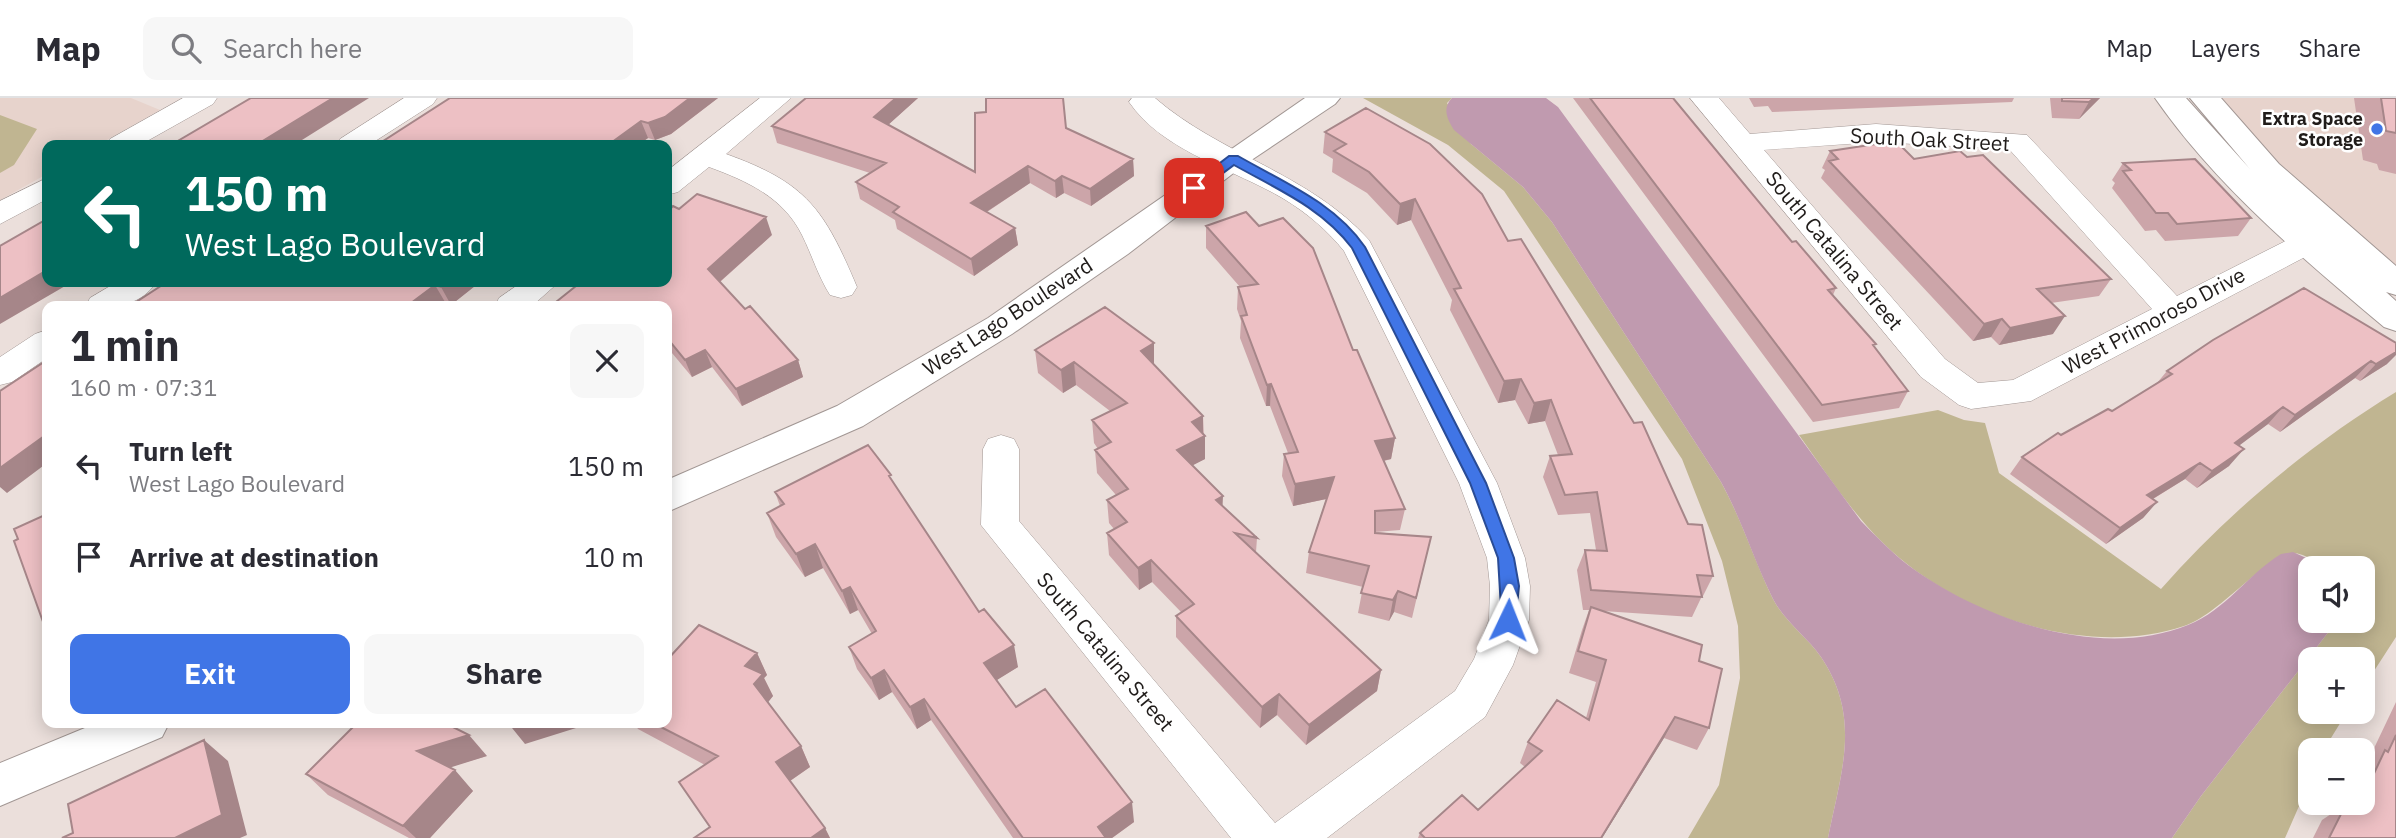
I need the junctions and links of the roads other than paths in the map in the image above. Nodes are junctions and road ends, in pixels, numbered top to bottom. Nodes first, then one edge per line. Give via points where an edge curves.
1 (203, 98) edge
2 (423, 98) edge
3 (777, 98) edge
4 (1325, 98) edge
5 (1704, 98) edge
6 (2170, 98) edge
7 (2205, 98) edge
8 (1143, 102) dead end
9 (129, 140) edge
10 (358, 140) edge
11 (1741, 143) junction
12 (705, 156) junction
13 (1233, 159) junction
14 (672, 182) edge
15 (42, 190) edge
16 (0, 214) edge
17 (2319, 237) junction
18 (2396, 284) edge
19 (132, 287) edge
20 (536, 287) edge
21 (841, 287) dead end
22 (110, 301) edge
23 (518, 301) edge
24 (2172, 312) junction
25 (2396, 320) edge
26 (42, 345) edge
27 (0, 373) edge
28 (1971, 396) joint
29 (1001, 449) dead end
30 (672, 495) edge
31 (134, 728) edge
32 (0, 785) edge
33 (1259, 838) edge
34 (1291, 838) edge

1 - 9 street
2 - 10 street
3 - 12 street
4 - 13 street, West Lago Boulevard
5 - 11 street, South Catalina Street
6 - 17 street via 2234,173
7 - 17 street
8 - 13 street via 1176,130
11 - 24 street, South Oak Street via 1876,133 2017,141
11 - 28 street, South Catalina Street via 1933,368
12 - 14 street
12 - 21 street via 749,171 795,199 825,247
13 - 30 street, West Lago Boulevard via 1000,326 850,416
13 - 34 street via 1321,208 1342,225 1358,247 1478,483 1506,558 1510,586 1508,620 1492,665 1470,704
15 - 16 street
17 - 18 street
17 - 24 street, West Primoroso Drive
17 - 25 street
19 - 22 street
20 - 23 street
24 - 28 street, West Primoroso Drive via 2019,392
26 - 27 street
29 - 33 street, South Catalina Street via 1000,525
31 - 32 street

